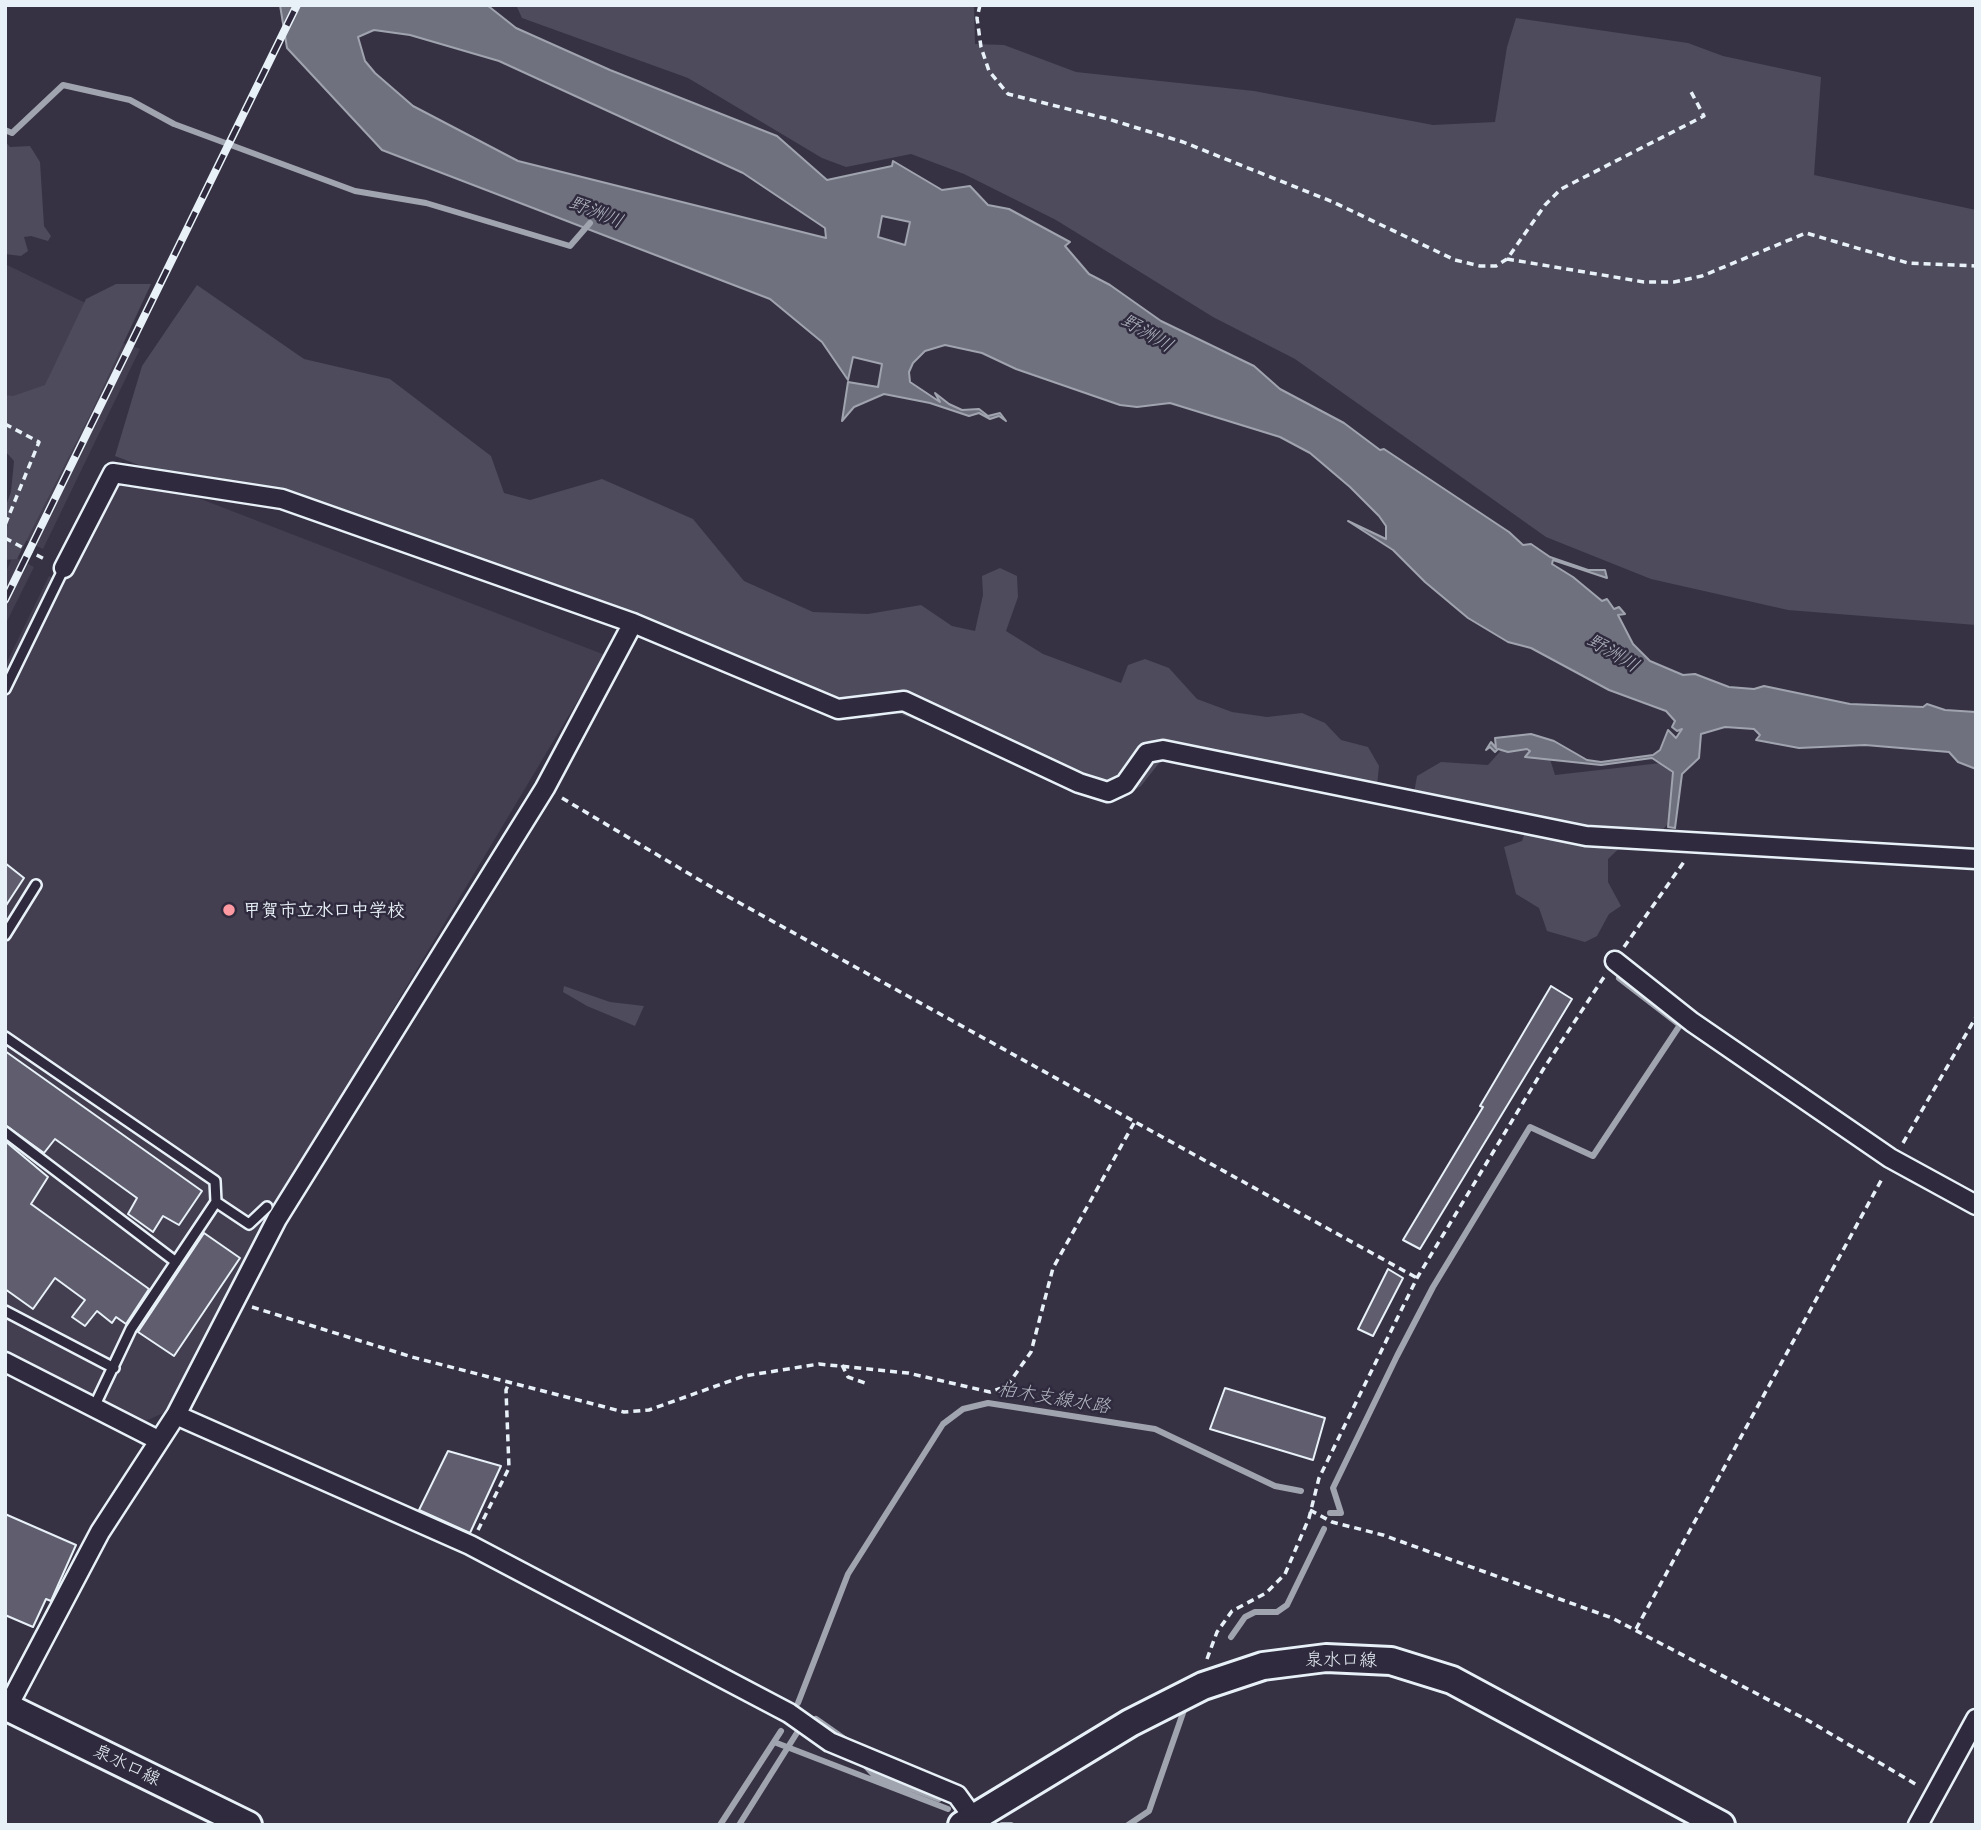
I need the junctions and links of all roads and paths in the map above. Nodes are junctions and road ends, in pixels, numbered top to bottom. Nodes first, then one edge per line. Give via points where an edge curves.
1 (980, 5) edge
2 (1689, 88) dead end
3 (1507, 258) junction
4 (1976, 266) edge
5 (5, 424) edge
6 (5, 525) edge
7 (5, 538) edge
8 (64, 568) junction
9 (632, 623) junction
10 (5, 689) edge
11 (545, 788) junction
12 (1698, 841) junction
13 (1976, 859) edge
14 (36, 885) dead end
15 (5, 935) edge
16 (1615, 961) junction
17 (1976, 1017) edge
18 (5, 1037) edge
19 (1134, 1124) junction
20 (5, 1132) edge
21 (1893, 1160) junction
22 (216, 1202) junction
23 (1976, 1205) edge
24 (267, 1206) dead end
25 (176, 1262) junction
26 (1417, 1278) junction
27 (233, 1303) junction
28 (5, 1311) edge
29 (5, 1362) edge
30 (842, 1365) junction
31 (114, 1368) junction
32 (509, 1383) junction
33 (868, 1384) dead end
34 (94, 1407) junction
35 (176, 1415) junction
36 (158, 1440) junction
37 (1310, 1510) junction
38 (470, 1545) junction
39 (1636, 1629) junction
40 (1217, 1632) dead end
41 (6, 1708) edge
42 (1976, 1719) edge
43 (1935, 1794) junction
44 (971, 1822) edge
45 (248, 1825) edge
46 (1721, 1825) edge
47 (1918, 1825) edge

1 - 3 path via 981,47 989,71 1008,94 1183,142 1333,202 1455,260 1496,266
2 - 3 path via 1704,116 1561,188
3 - 4 path via 1644,282 1675,282 1702,276 1805,233 1908,264
5 - 6 path via 39,442
7 - 8 path
8 - 9 street via 113,473 282,499
8 - 10 lane
9 - 11 street
9 - 12 street via 838,709 904,701 1079,783 1108,792 1125,784 1146,753 1163,750 1586,836
11 - 19 path via 718,891
11 - 27 street via 276,1219
12 - 13 street
12 - 16 path
14 - 15 lane
16 - 21 street via 1692,1022
16 - 26 path via 1544,1068
17 - 21 path
18 - 22 lane via 215,1181
19 - 26 path
19 - 30 path via 1053,1268 1031,1352 1007,1386 990,1392 908,1373
20 - 25 lane
21 - 23 street
21 - 39 path
22 - 24 lane via 249,1224
22 - 25 lane
25 - 31 lane via 131,1329
26 - 37 path via 1319,1478
27 - 32 path
27 - 35 street
28 - 31 lane
29 - 34 street
30 - 32 path via 780,1368 649,1410 624,1412
30 - 33 path via 848,1377
31 - 34 lane
32 - 38 path via 509,1468
34 - 36 street
35 - 36 street
35 - 38 street
36 - 41 street via 100,1532
37 - 39 path via 1332,1522 1512,1580
37 - 40 path via 1295,1557 1277,1586 1232,1611
38 - 44 street via 789,1713 830,1742 957,1795
39 - 43 path
41 - 45 main road, 泉水口線
42 - 43 street
43 - 47 street
44 - 46 main road, 泉水口線 via 1130,1723 1203,1686 1264,1665 1336,1658 1391,1661 1452,1680

